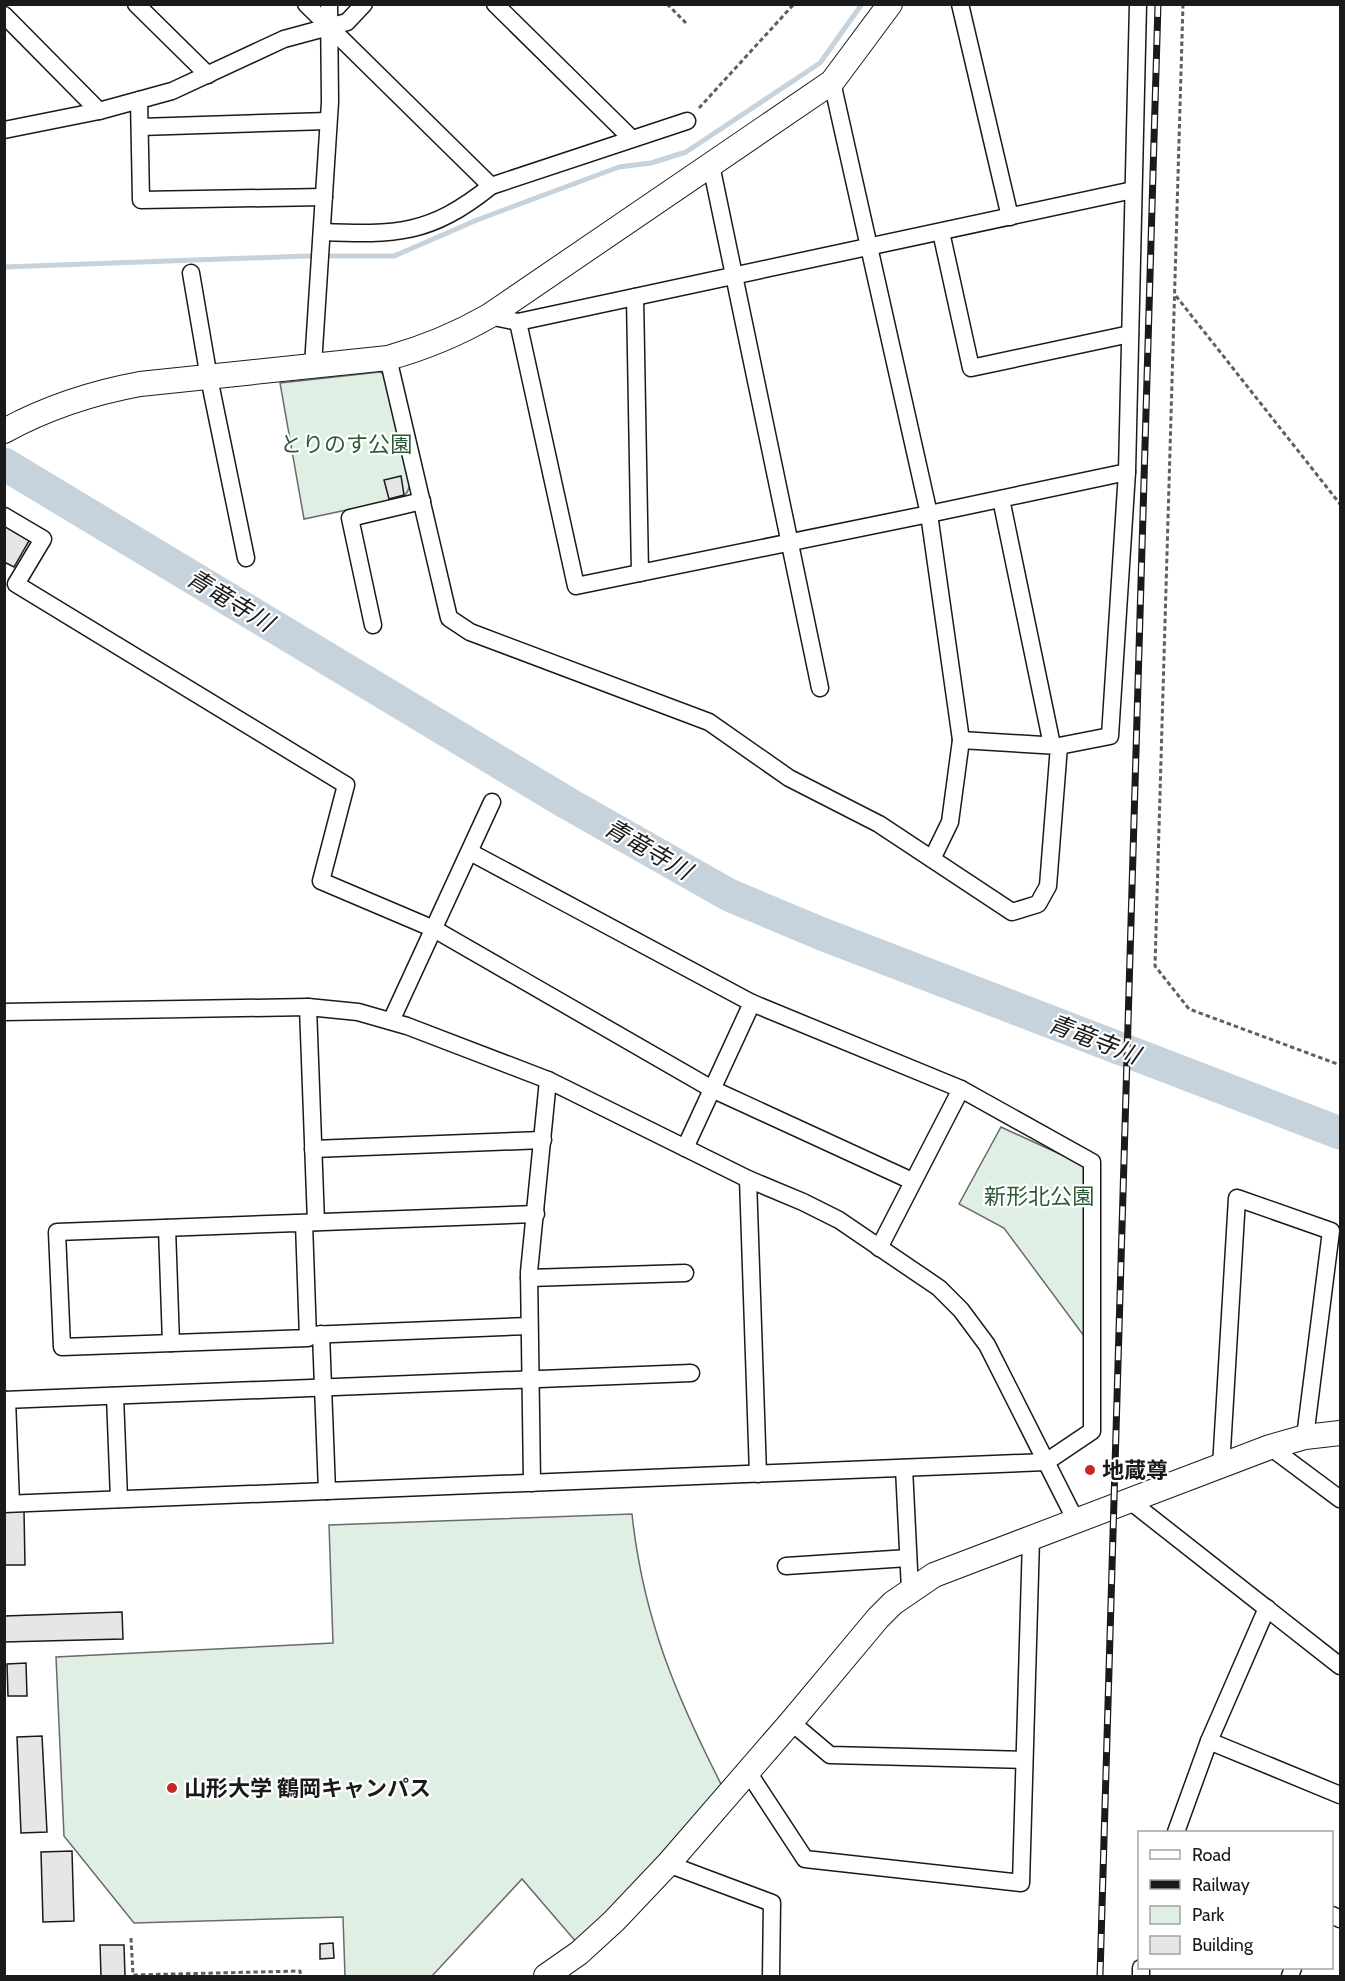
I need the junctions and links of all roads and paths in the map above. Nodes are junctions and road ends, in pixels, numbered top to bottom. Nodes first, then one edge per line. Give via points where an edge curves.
1 (136, 4) edge
2 (306, 4) edge
3 (329, 4) edge
4 (364, 4) edge
5 (495, 4) edge
6 (667, 4) edge
7 (794, 4) edge
8 (890, 4) edge
9 (960, 4) edge
10 (1138, 4) edge
11 (1183, 4) edge
12 (4, 15) edge
13 (686, 23) dead end
14 (330, 27) junction
15 (208, 75) junction
16 (832, 82) junction
17 (139, 100) junction
18 (99, 111) junction
19 (328, 121) junction
20 (687, 121) joint
21 (140, 127) junction
22 (4, 130) edge
23 (631, 138) junction
24 (711, 165) junction
25 (491, 186) junction
26 (1133, 190) junction
27 (324, 197) junction
28 (1010, 217) junction
29 (322, 232) junction
30 (941, 232) junction
31 (868, 248) junction
32 (191, 273) dead end
33 (734, 276) junction
34 (1175, 295) junction
35 (635, 297) junction
36 (489, 316) junction
37 (518, 322) junction
38 (1130, 334) junction
39 (388, 357) junction
40 (313, 365) junction
41 (209, 378) junction
42 (4, 431) edge
43 (1127, 472) junction
44 (1000, 499) junction
45 (422, 501) junction
46 (1341, 504) edge
47 (929, 514) junction
48 (4, 516) edge
49 (790, 542) junction
50 (246, 558) dead end
51 (640, 573) junction
52 (373, 624) dead end
53 (820, 688) dead end
54 (962, 740) junction
55 (1056, 746) junction
56 (492, 802) dead end
57 (470, 852) junction
58 (932, 859) junction
59 (434, 929) junction
60 (753, 1003) junction
61 (308, 1007) junction
62 (4, 1012) edge
63 (391, 1021) junction
64 (1341, 1065) edge
65 (548, 1080) junction
66 (712, 1089) junction
67 (961, 1089) junction
68 (543, 1140) junction
69 (685, 1148) junction
70 (313, 1149) junction
71 (748, 1179) junction
72 (912, 1181) junction
73 (536, 1214) junction
74 (310, 1223) junction
75 (166, 1228) junction
76 (879, 1248) junction
77 (685, 1273) dead end
78 (529, 1278) junction
79 (528, 1326) junction
80 (315, 1334) junction
81 (171, 1343) junction
82 (691, 1373) dead end
83 (531, 1380) junction
84 (324, 1388) junction
85 (115, 1396) junction
86 (6, 1400) edge
87 (1341, 1433) edge
88 (1305, 1437) junction
89 (1270, 1447) junction
90 (1046, 1462) junction
91 (1221, 1467) junction
92 (904, 1468) junction
93 (758, 1474) junction
94 (532, 1483) junction
95 (327, 1491) junction
96 (119, 1499) junction
97 (1341, 1499) edge
98 (1130, 1502) junction
99 (8, 1503) edge
100 (1076, 1521) junction
101 (1031, 1539) junction
102 (908, 1558) junction
103 (786, 1566) dead end
104 (910, 1590) junction
105 (1267, 1608) junction
106 (1341, 1666) edge
107 (792, 1722) junction
108 (1209, 1741) junction
109 (1023, 1760) junction
110 (748, 1772) junction
111 (1341, 1796) edge
112 (1177, 1831) edge
113 (668, 1864) junction
114 (131, 1938) dead end
115 (301, 1977) edge
116 (546, 1977) edge
117 (771, 1977) edge

1 - 15 street
2 - 14 street
3 - 14 street
4 - 14 street via 347,22
5 - 23 street
6 - 13 path
7 - 20 path
8 - 16 street
9 - 28 street
10 - 26 street
11 - 34 path
12 - 18 street
14 - 15 street via 284,39
14 - 19 street
14 - 25 street
15 - 17 street
16 - 24 street
16 - 31 street
17 - 18 street
17 - 21 street
18 - 22 street
19 - 21 street
19 - 27 street
20 - 23 street
21 - 27 street via 141,200
23 - 25 street
24 - 33 street
24 - 36 street
25 - 29 street via 468,205 407,232
26 - 28 street
26 - 38 street
27 - 29 street
28 - 30 street
29 - 40 street
30 - 31 street
30 - 38 street via 971,368
31 - 33 street
31 - 47 street
32 - 41 street
33 - 35 street
33 - 49 street
34 - 46 path
34 - 64 path via 1155,966 1189,1009
35 - 37 street
35 - 51 street
36 - 37 street
36 - 39 street via 441,341
37 - 51 street via 576,586
38 - 43 street
39 - 40 street
39 - 45 street
40 - 41 street
41 - 42 street via 105,391 34,414
41 - 50 street
43 - 44 street
43 - 55 street via 1110,736
44 - 47 street
44 - 55 street
45 - 52 street via 350,518
45 - 58 street via 449,618 470,632 709,722 789,778 879,824
47 - 49 street
47 - 54 street
48 - 59 street via 43,539 16,584 346,785 321,881
49 - 51 street
49 - 53 street
54 - 55 street
54 - 58 street via 950,822
55 - 58 street via 1048,886 1038,904 1012,912
56 - 57 street
57 - 59 street
57 - 60 street
59 - 63 street
59 - 66 street
60 - 66 street
60 - 67 street
61 - 62 street
61 - 63 street via 358,1012
61 - 70 street
63 - 65 street
65 - 68 street
65 - 69 street
66 - 69 street
66 - 72 street
67 - 72 street
67 - 90 street via 1092,1162 1092,1431
68 - 70 street
68 - 73 street
69 - 71 street
70 - 74 street
71 - 76 street via 839,1220
71 - 93 street
72 - 76 street
73 - 74 street
73 - 78 street
74 - 75 street
74 - 80 street
75 - 81 street
75 - 81 street via 57,1232 62,1347
76 - 90 street via 939,1288 961,1310 987,1345
77 - 78 street
78 - 79 street
79 - 80 street
79 - 83 street
80 - 81 street via 308,1338
80 - 84 street
82 - 83 street
83 - 84 street
83 - 94 street
84 - 85 street
84 - 95 street
85 - 86 street
85 - 96 street
86 - 99 street
87 - 88 street
88 - 89 street
88 - 91 street via 1332,1231 1238,1198
89 - 91 street
89 - 97 street
90 - 92 street
90 - 100 street
91 - 98 street
92 - 93 street
92 - 102 street
93 - 94 street
94 - 95 street
95 - 96 street
96 - 99 street
98 - 100 street
98 - 105 street
100 - 101 street
101 - 104 street via 934,1575
101 - 109 street
102 - 103 street
102 - 104 street
104 - 107 street via 865,1632
105 - 106 street
105 - 108 street
107 - 109 street via 830,1755
107 - 110 street
108 - 111 street
108 - 112 street
109 - 110 street via 1021,1883 805,1859
110 - 113 street
113 - 116 street via 614,1921
113 - 117 street via 772,1903
114 - 115 path via 133,1975 300,1971

